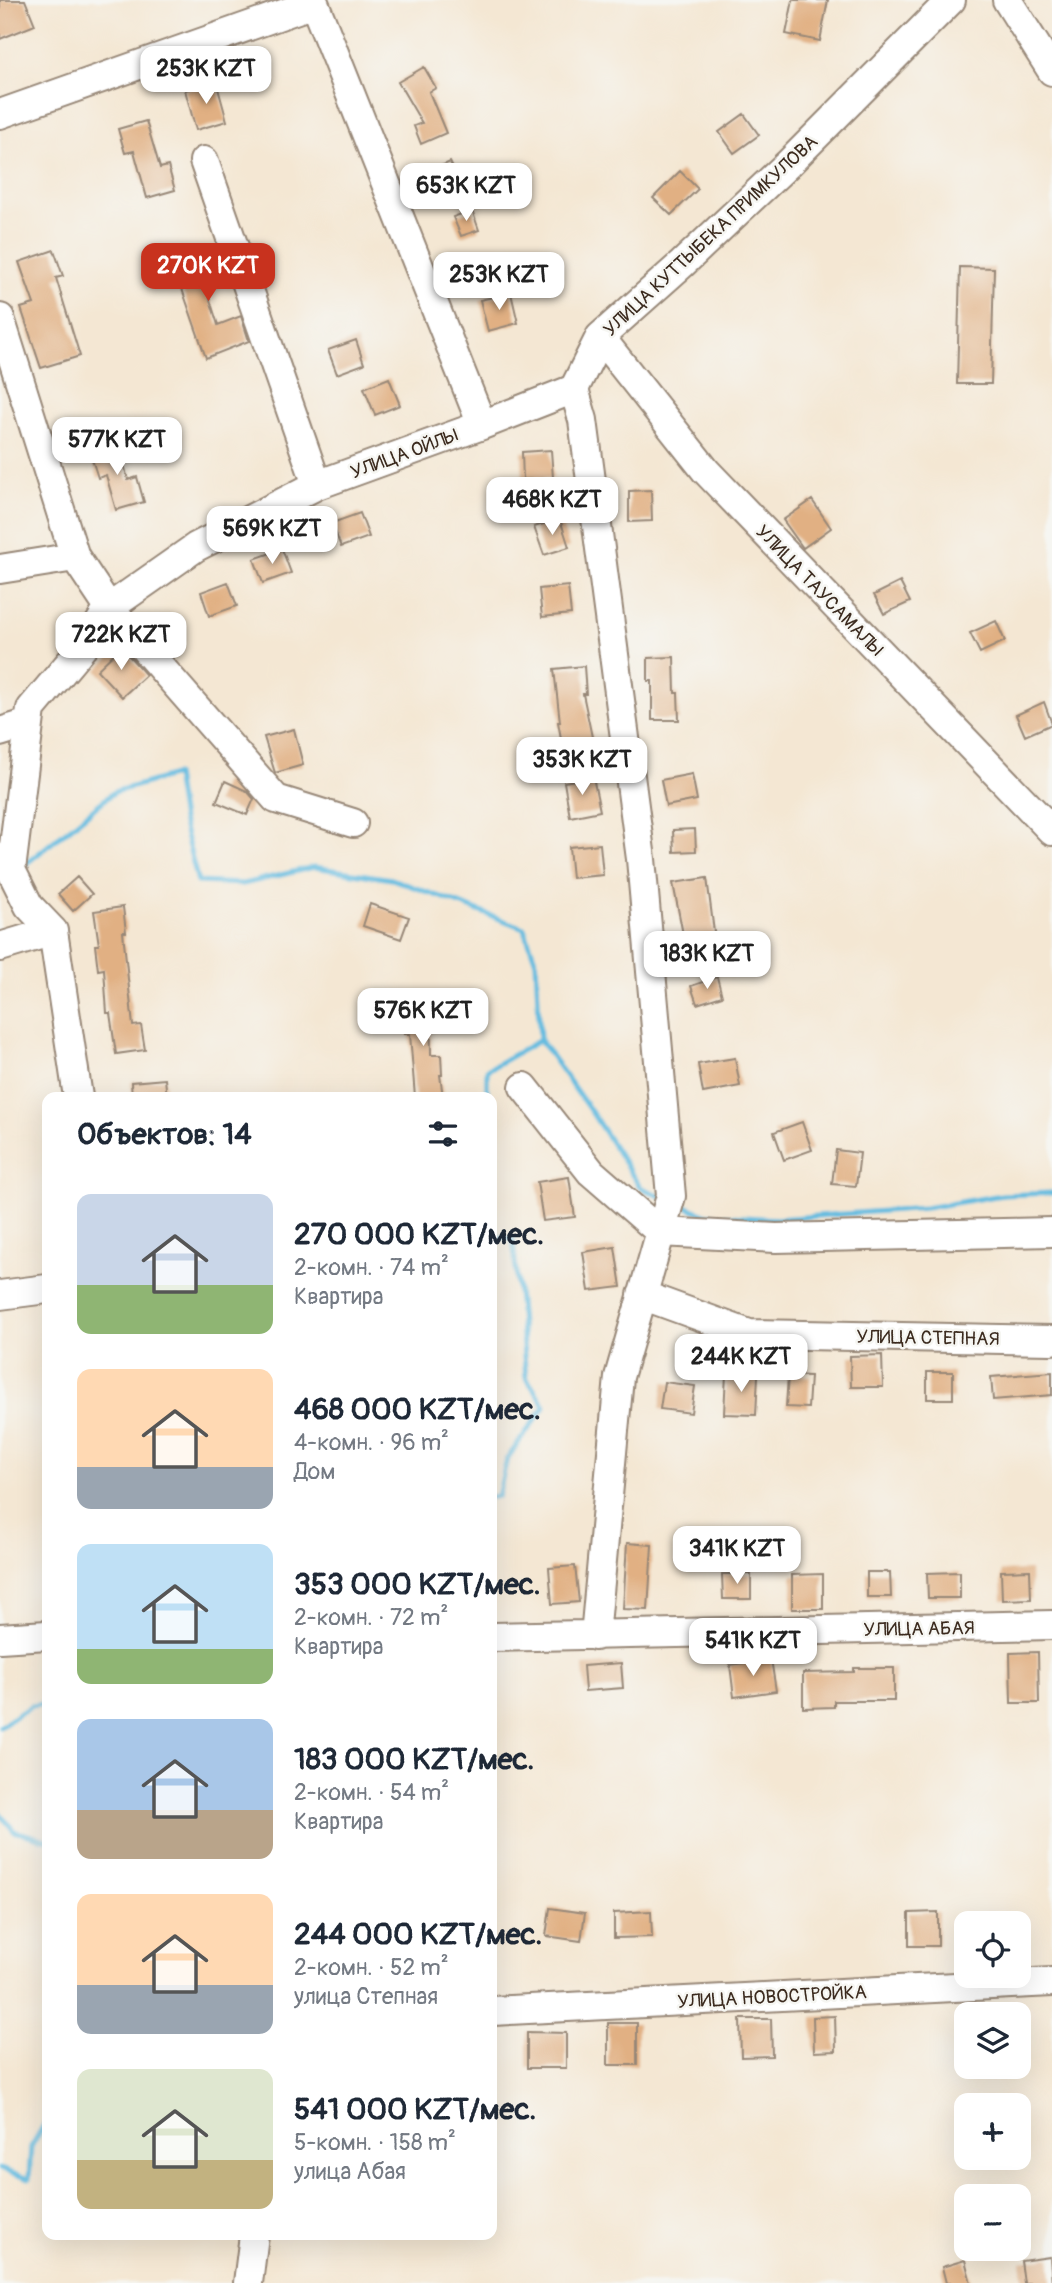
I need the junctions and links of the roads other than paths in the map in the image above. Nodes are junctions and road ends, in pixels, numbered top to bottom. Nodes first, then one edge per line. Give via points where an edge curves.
1 (951, 0) edge
2 (1007, 0) edge
3 (313, 2) edge
4 (1052, 71) edge
5 (0, 114) edge
6 (204, 161) dead end
7 (0, 318) edge
8 (600, 337) junction
9 (574, 389) junction
10 (482, 425) junction
11 (317, 485) junction
12 (75, 557) junction
13 (0, 569) edge
14 (109, 608) junction
15 (29, 723) junction
16 (0, 732) edge
17 (353, 823) dead end
18 (1052, 831) edge
19 (53, 931) junction
20 (0, 947) edge
21 (524, 1087) dead end
22 (77, 1092) edge
23 (1052, 1232) edge
24 (660, 1233) junction
25 (42, 1290) edge
26 (0, 1295) edge
27 (642, 1295) junction
28 (1052, 1340) edge
29 (1052, 1625) edge
30 (42, 1635) edge
31 (595, 1636) junction
32 (497, 1637) edge
33 (0, 1638) edge
34 (1052, 1982) edge
35 (497, 2011) edge
36 (253, 2240) edge
37 (248, 2283) edge

1 - 8 street, УЛИЦА КУТТЫБЕКА ПРИМКУЛОВА via 778,173
2 - 4 street
3 - 5 street
3 - 10 street
6 - 11 street
7 - 12 street
8 - 9 street, УЛИЦА КУТТЫБЕКА ПРИМКУЛОВА
8 - 18 street, УЛИЦА ТАУСАМАЛЫ via 706,471
9 - 10 street
9 - 24 street via 583,420 641,859 671,1196
10 - 11 street, УЛИЦА ОЙЛЫ
11 - 14 street, УЛИЦА ОЙЛЫ via 196,547
12 - 13 street
12 - 14 street
14 - 15 street, УЛИЦА ОЙЛЫ via 89,640 31,709
14 - 17 street via 276,799
15 - 16 street
15 - 19 street, УЛИЦА ОЙЛЫ via 11,870 29,906
19 - 20 street
19 - 22 street
21 - 24 street via 591,1172
23 - 24 street via 776,1238
24 - 27 street
25 - 26 street
27 - 28 street, УЛИЦА СТЕПНАЯ via 749,1334
27 - 31 street via 619,1377
29 - 31 street, УЛИЦА АБАЯ
30 - 33 street
31 - 32 street, УЛИЦА АБАЯ
34 - 35 street, УЛИЦА НОВОСТРОЙКА
36 - 37 street

